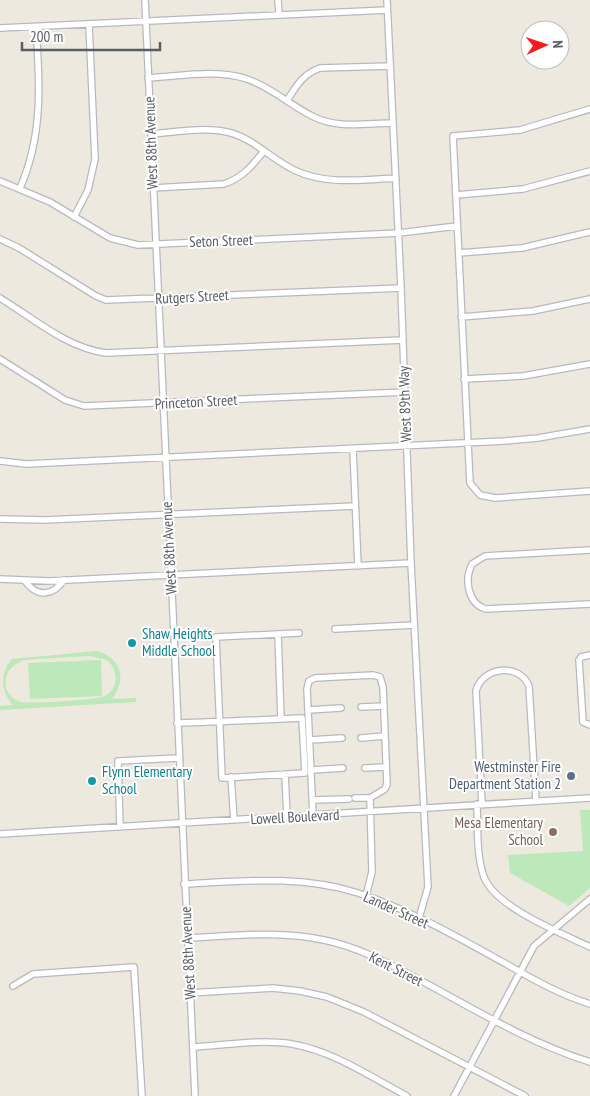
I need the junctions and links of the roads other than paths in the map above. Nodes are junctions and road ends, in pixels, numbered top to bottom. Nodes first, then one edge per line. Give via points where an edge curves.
1 (145, 0) edge
2 (278, 0) edge
3 (387, 0) edge
4 (387, 10) junction
5 (279, 15) junction
6 (146, 22) junction
7 (89, 25) junction
8 (36, 27) junction
9 (0, 28) edge
10 (390, 66) junction
11 (148, 78) junction
12 (288, 100) junction
13 (590, 109) edge
14 (393, 122) junction
15 (151, 134) junction
16 (264, 151) junction
17 (590, 171) edge
18 (396, 178) junction
19 (0, 181) edge
20 (20, 188) junction
21 (153, 188) junction
22 (456, 195) junction
23 (74, 216) junction
24 (457, 226) junction
25 (590, 232) edge
26 (399, 233) junction
27 (0, 239) edge
28 (156, 243) junction
29 (458, 253) junction
30 (401, 288) junction
31 (0, 298) edge
32 (158, 298) junction
33 (590, 299) edge
34 (461, 317) junction
35 (403, 340) junction
36 (160, 351) junction
37 (0, 359) edge
38 (590, 364) edge
39 (464, 379) junction
40 (406, 392) junction
41 (162, 404) junction
42 (590, 428) edge
43 (466, 443) junction
44 (406, 447) junction
45 (353, 449) junction
46 (165, 457) junction
47 (0, 461) edge
48 (590, 491) edge
49 (355, 506) junction
50 (167, 514) junction
51 (0, 519) edge
52 (590, 550) edge
53 (411, 563) junction
54 (358, 566) junction
55 (170, 575) junction
56 (0, 580) edge
57 (64, 580) junction
58 (25, 581) junction
59 (590, 604) edge
60 (414, 625) junction
61 (335, 629) dead end
62 (299, 633) dead end
63 (278, 634) junction
64 (590, 655) edge
65 (384, 706) junction
66 (361, 707) dead end
67 (341, 708) dead end
68 (308, 710) junction
69 (281, 719) junction
70 (220, 722) junction
71 (177, 723) junction
72 (587, 725) edge
73 (385, 736) junction
74 (342, 738) dead end
75 (362, 738) dead end
76 (310, 740) junction
77 (178, 758) junction
78 (386, 767) junction
79 (343, 768) dead end
80 (365, 768) dead end
81 (312, 770) junction
82 (285, 774) junction
83 (231, 778) junction
84 (370, 798) junction
85 (590, 798) edge
86 (313, 800) junction
87 (536, 801) junction
88 (479, 804) junction
89 (425, 807) junction
90 (370, 812) junction
91 (313, 816) junction
92 (287, 817) junction
93 (234, 820) junction
94 (181, 824) junction
95 (120, 827) junction
96 (0, 834) edge
97 (184, 884) junction
98 (366, 896) junction
99 (590, 899) edge
100 (419, 918) junction
101 (554, 929) junction
102 (187, 938) junction
103 (590, 947) edge
104 (520, 972) junction
105 (14, 986) dead end
106 (190, 993) junction
107 (590, 1004) edge
108 (494, 1020) junction
109 (193, 1047) junction
110 (590, 1062) edge
111 (469, 1068) junction
112 (142, 1096) edge
113 (195, 1096) edge
114 (407, 1096) edge
115 (454, 1096) edge
116 (525, 1096) edge

1 - 6 street, West 88th Avenue
2 - 5 street
3 - 4 street, West 89th Way
4 - 5 street
4 - 10 street, West 89th Way
5 - 6 street
6 - 7 street
6 - 11 street, West 88th Avenue
7 - 8 street
7 - 23 street via 95,159 88,190
8 - 9 street
8 - 20 street via 40,83 38,121 30,161
10 - 12 street via 311,71
10 - 14 street, West 89th Way
11 - 12 street via 240,77 271,89
11 - 15 street, West 88th Avenue
12 - 14 street via 313,116 334,123
13 - 22 street via 520,130 453,136
14 - 18 street, West 89th Way
15 - 16 street via 228,132 243,137
15 - 21 street, West 88th Avenue
16 - 18 street via 293,169 321,178
16 - 21 street via 250,169 224,184
17 - 22 street via 523,189
18 - 26 street, West 89th Way
19 - 20 street, Seton Street
20 - 23 street, Seton Street
21 - 28 street, West 88th Avenue
22 - 24 street
23 - 28 street, Seton Street via 122,242 138,245
24 - 26 street, Seton Street
24 - 29 street
25 - 29 street via 522,248
26 - 28 street, Seton Street
26 - 30 street, West 89th Way
27 - 32 street, Rutgers Street via 101,298
28 - 32 street, West 88th Avenue
29 - 34 street
30 - 32 street, Rutgers Street
30 - 35 street, West 89th Way
31 - 36 street via 65,339 93,351
32 - 36 street, West 88th Avenue
33 - 34 street via 518,313
34 - 39 street
35 - 36 street
35 - 40 street, West 89th Way
36 - 41 street, West 88th Avenue
37 - 41 street, Princeton Street via 74,404
38 - 39 street via 523,376
39 - 43 street
40 - 41 street, Princeton Street
40 - 44 street, West 89th Way
41 - 46 street, West 88th Avenue
42 - 43 street via 522,440
43 - 44 street
43 - 48 street via 469,479 482,496 503,498
44 - 45 street
44 - 53 street, West 89th Way
45 - 46 street
45 - 49 street
46 - 47 street via 26,464
46 - 50 street, West 88th Avenue
49 - 50 street
49 - 54 street
50 - 51 street
50 - 55 street, West 88th Avenue
52 - 59 street via 484,556 470,568 469,585 473,602 486,610
53 - 54 street
53 - 60 street, West 89th Way
54 - 55 street
55 - 57 street
55 - 71 street, West 88th Avenue
56 - 58 street
57 - 58 street
57 - 58 street via 48,593 34,591
60 - 61 street
60 - 89 street, West 89th Way
62 - 63 street
63 - 69 street
63 - 70 street via 216,637
64 - 72 street via 580,658
65 - 66 street
65 - 68 street via 384,687 380,678 373,675 315,678 309,681
65 - 73 street
67 - 68 street
68 - 76 street
69 - 70 street
69 - 82 street via 302,718 305,773
70 - 71 street
70 - 83 street via 222,778
71 - 77 street, West 88th Avenue
73 - 75 street
73 - 78 street
74 - 76 street
76 - 81 street
77 - 94 street, West 88th Avenue
77 - 95 street via 118,761
78 - 80 street
78 - 84 street via 385,789
79 - 81 street
81 - 86 street
82 - 83 street
82 - 92 street
83 - 93 street
84 - 86 street
84 - 90 street
85 - 87 street, Lowell Boulevard
86 - 91 street
87 - 88 street, Lowell Boulevard
87 - 88 street via 529,686 521,674 503,671 486,675 476,691
88 - 89 street, Lowell Boulevard
88 - 101 street via 480,861 491,890 502,901
89 - 90 street, Lowell Boulevard
89 - 100 street, West 89th Way via 428,887
90 - 91 street, Lowell Boulevard
90 - 98 street via 372,872
91 - 92 street, Lowell Boulevard
92 - 93 street, Lowell Boulevard
93 - 94 street, Lowell Boulevard
94 - 95 street, Lowell Boulevard
94 - 97 street, West 88th Avenue
95 - 96 street, Lowell Boulevard
97 - 98 street, Lander Street via 285,880 320,884
97 - 102 street, West 88th Avenue
98 - 100 street, Lander Street
99 - 101 street
100 - 104 street, Lander Street
101 - 103 street
101 - 104 street via 536,943
102 - 106 street, West 88th Avenue
102 - 108 street, Kent Street via 270,934 324,940 377,958
104 - 107 street, Lander Street
104 - 108 street
105 - 112 street via 33,974 134,967
106 - 109 street, West 88th Avenue
106 - 111 street via 274,988 327,997 364,1012
108 - 110 street, Kent Street via 539,1043
108 - 111 street
109 - 113 street, West 88th Avenue
109 - 114 street via 278,1043 302,1046 324,1053
111 - 115 street
111 - 116 street

